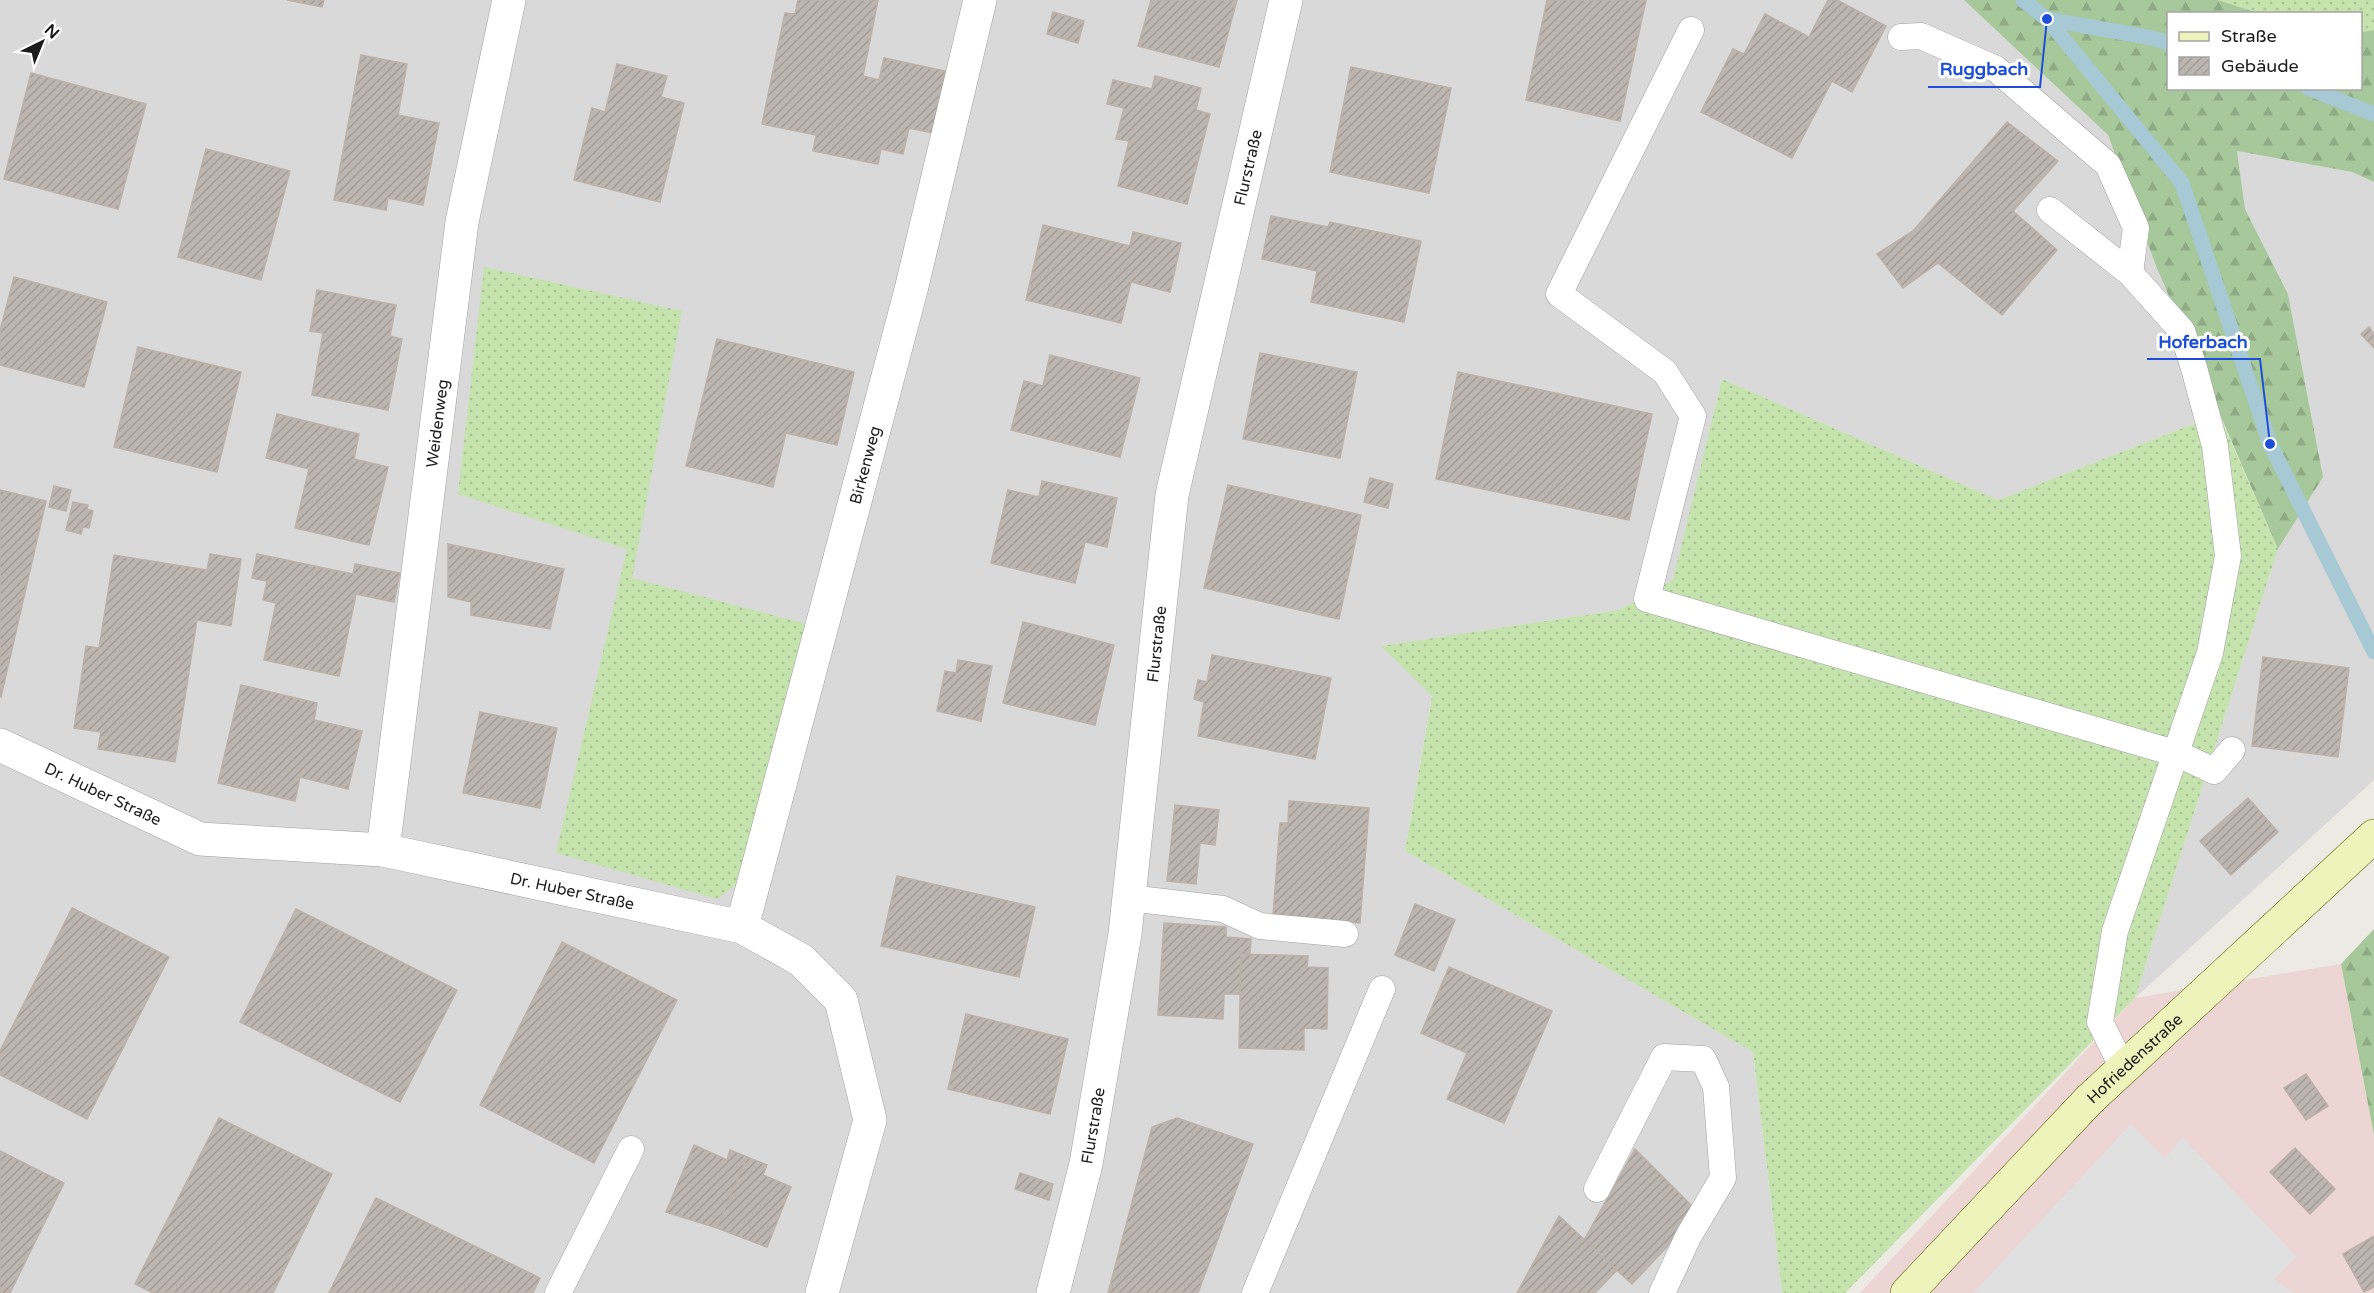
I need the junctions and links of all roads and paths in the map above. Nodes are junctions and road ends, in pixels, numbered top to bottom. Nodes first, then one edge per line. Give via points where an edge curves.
1 (508, 0) edge
2 (980, 0) edge
3 (1286, 0) edge
4 (1691, 30) dead end
5 (1901, 37) dead end
6 (2050, 210) dead end
7 (2130, 273) junction
8 (0, 745) edge
9 (2232, 750) dead end
10 (2178, 754) junction
11 (2374, 836) edge
12 (383, 850) junction
13 (1129, 898) junction
14 (742, 927) junction
15 (1345, 934) dead end
16 (1382, 988) dead end
17 (2123, 1068) junction
18 (630, 1149) dead end
19 (1597, 1189) dead end
20 (558, 1293) edge
21 (822, 1293) edge
22 (1053, 1293) edge
23 (1255, 1293) edge
24 (1662, 1293) edge
25 (1907, 1293) edge

1 - 12 street, Weidenweg via 462,222
2 - 14 street, Birkenweg via 911,290
3 - 13 street, Flurstraße via 1172,495
4 - 10 lane via 1558,294 1665,372 1693,416 1647,598
5 - 7 lane via 1921,36 1996,69 2108,165 2136,228
6 - 7 lane
7 - 10 lane via 2182,331 2215,446 2228,556 2211,653
8 - 12 street, Dr. Huber Straße via 200,839
9 - 10 lane via 2214,771
10 - 17 lane via 2115,931 2100,1022
11 - 17 main road, Hofriedenstraße
12 - 14 street, Dr. Huber Straße
13 - 15 lane via 1222,909 1260,926
13 - 22 street, Flurstraße via 1086,1164
14 - 21 street, Dr. Huber Straße via 801,960 841,1000 870,1120
16 - 23 lane
17 - 25 main road, Hofriedenstraße
18 - 20 lane
19 - 24 lane via 1664,1057 1703,1059 1716,1087 1723,1178 1688,1237

